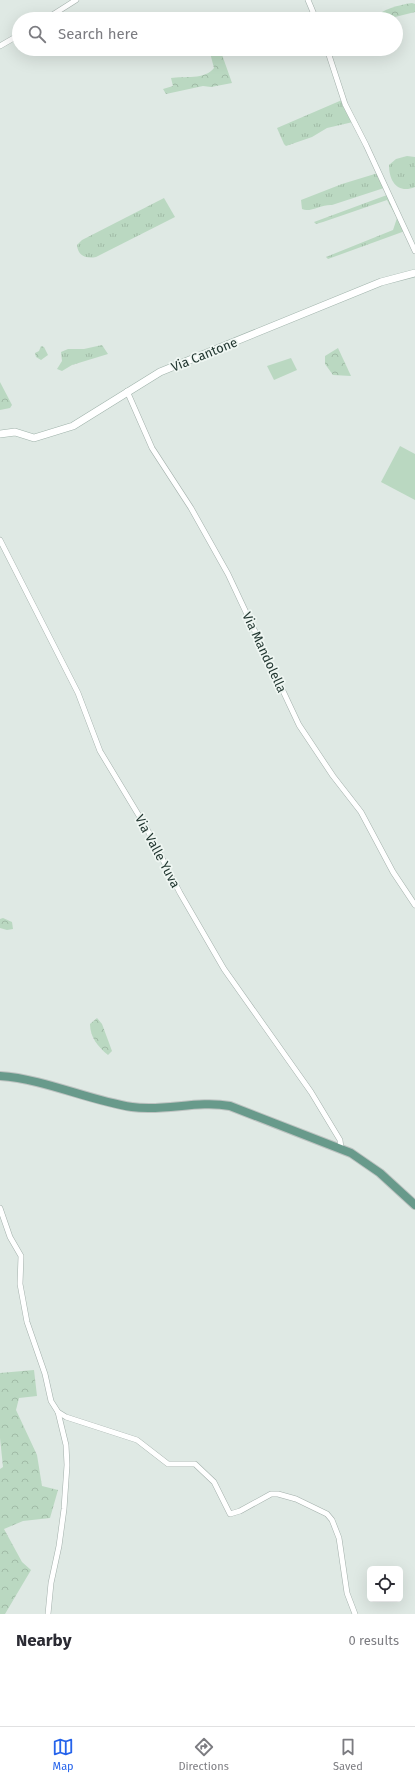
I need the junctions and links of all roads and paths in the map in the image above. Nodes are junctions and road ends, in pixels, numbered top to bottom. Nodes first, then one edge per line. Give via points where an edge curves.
1 (76, 0) edge
2 (308, 0) edge
3 (57, 12) edge
4 (313, 12) edge
5 (12, 39) edge
6 (0, 46) edge
7 (329, 56) edge
8 (415, 250) edge
9 (415, 273) edge
10 (126, 391) junction
11 (0, 434) edge
12 (0, 540) edge
13 (415, 905) edge
14 (0, 1076) edge
15 (341, 1148) junction
16 (415, 1205) edge
17 (0, 1208) edge
18 (58, 1412) junction
19 (48, 1614) edge
20 (355, 1614) edge

1 - 3 street
2 - 4 street
5 - 6 street
7 - 8 street via 345,104
9 - 10 main road, Via Cantone via 381,282 313,309 160,372
10 - 11 main road, Via Cantone via 73,426 58,432 34,438 15,432
10 - 13 street, Via Mandolella via 152,448 191,508 228,574 299,725 361,812 393,872
12 - 15 street, Via Valle Yuva via 78,692 100,751 147,829 224,969 311,1092 340,1140
14 - 15 main road via 24,1079 133,1107 210,1104 230,1106
15 - 16 main road via 369,1164
17 - 18 street via 10,1238 21,1256 20,1284 27,1322 45,1374 51,1401
18 - 19 street via 66,1445 66,1488
18 - 20 street via 66,1417 137,1440 168,1464 195,1464 214,1482 230,1514 272,1494 296,1499 322,1510 332,1520 339,1538 346,1587

